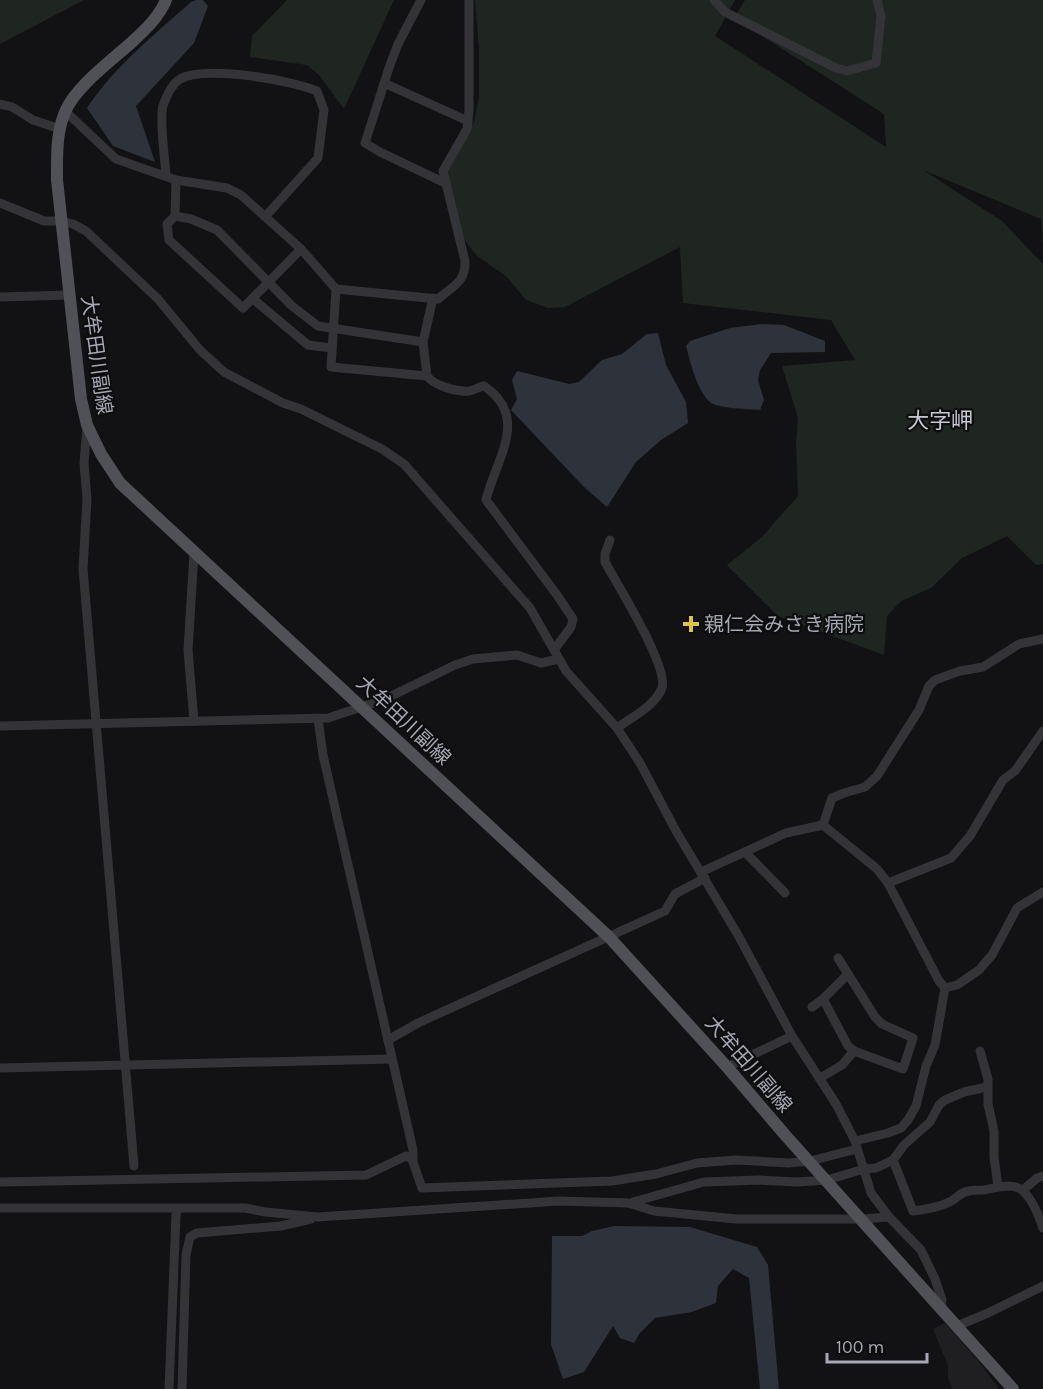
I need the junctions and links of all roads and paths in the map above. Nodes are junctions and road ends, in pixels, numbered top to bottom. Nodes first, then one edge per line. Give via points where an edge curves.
1 (166, 0) edge
2 (421, 0) edge
3 (469, 0) edge
4 (714, 0) edge
5 (876, 0) edge
6 (384, 83) junction
7 (0, 104) edge
8 (65, 111) junction
9 (468, 121) junction
10 (60, 129) junction
11 (166, 175) junction
12 (176, 180) junction
13 (446, 183) junction
14 (0, 203) edge
15 (175, 216) junction
16 (264, 217) junction
17 (61, 221) junction
18 (301, 249) junction
19 (269, 282) junction
20 (336, 289) junction
21 (68, 295) junction
22 (0, 297) edge
23 (433, 298) junction
24 (253, 299) junction
25 (334, 329) junction
26 (423, 342) junction
27 (332, 348) junction
28 (427, 376) junction
29 (87, 425) junction
30 (610, 540) dead end
31 (194, 553) junction
32 (1043, 639) edge
33 (557, 654) junction
34 (362, 708) junction
35 (318, 719) junction
36 (194, 721) junction
37 (96, 724) junction
38 (0, 726) edge
39 (617, 728) junction
40 (1043, 731) edge
41 (823, 825) junction
42 (745, 852) junction
43 (703, 875) junction
44 (888, 884) junction
45 (1043, 892) edge
46 (785, 893) dead end
47 (609, 937) junction
48 (838, 958) dead end
49 (848, 974) junction
50 (945, 988) junction
51 (823, 999) junction
52 (812, 1006) dead end
53 (792, 1036) junction
54 (388, 1040) junction
55 (854, 1051) junction
56 (980, 1051) dead end
57 (392, 1059) junction
58 (126, 1066) junction
59 (728, 1067) junction
60 (0, 1068) edge
61 (818, 1075) junction
62 (987, 1087) junction
63 (856, 1145) junction
64 (893, 1160) junction
65 (413, 1162) junction
66 (811, 1162) junction
67 (134, 1166) dead end
68 (864, 1169) junction
69 (1043, 1176) edge
70 (825, 1178) junction
71 (0, 1182) edge
72 (998, 1186) junction
73 (1023, 1191) junction
74 (628, 1203) junction
75 (0, 1208) edge
76 (178, 1209) junction
77 (318, 1217) junction
78 (889, 1217) junction
79 (862, 1219) junction
80 (1043, 1228) edge
81 (1043, 1286) edge
82 (941, 1308) junction
83 (957, 1326) junction
84 (1008, 1386) edge
85 (169, 1389) edge
86 (182, 1389) edge

1 - 8 main road, 大牟田川副線 via 147,28 93,77
2 - 6 street via 398,44
3 - 9 street
4 - 5 street via 727,13 847,71 876,63 881,16
6 - 9 street
6 - 13 street via 365,143
7 - 10 street
8 - 10 main road, 大牟田川副線
8 - 11 street via 116,159
9 - 13 street via 443,171
10 - 17 main road, 大牟田川副線 via 57,180
11 - 12 street
11 - 16 street via 162,109 178,80 220,73 308,87 317,91 324,110 318,158
12 - 15 street
12 - 16 street via 227,188 242,195
13 - 23 street via 465,271 462,280
14 - 17 street via 44,221
15 - 19 street via 217,230
15 - 24 street via 167,224 169,240 243,308
16 - 18 street
17 - 21 main road, 大牟田川副線
17 - 33 street via 86,231 158,299 200,350 224,372 394,456 530,608
18 - 19 street
18 - 20 street
19 - 24 street
19 - 25 street via 318,326
20 - 23 street
20 - 25 street
21 - 22 street
21 - 29 main road, 大牟田川副線
23 - 26 street
24 - 27 street via 308,345
25 - 26 street
25 - 27 street
26 - 28 street
27 - 28 street via 331,367
28 - 33 street via 461,391 484,386 504,407 507,441 486,500 573,619
29 - 31 main road, 大牟田川副線 via 120,483
29 - 37 street via 83,569
30 - 39 street via 605,562 651,648 663,686 655,700
31 - 34 main road, 大牟田川副線
31 - 36 street via 188,650
32 - 41 street via 1019,644 983,667 935,680 877,776 865,787 832,798
33 - 34 street via 541,663 517,655 473,659
33 - 39 street via 571,678
34 - 35 street
34 - 47 main road, 大牟田川副線
35 - 36 street
35 - 54 street
36 - 37 street
37 - 38 street
37 - 58 street
39 - 43 street
40 - 44 street via 951,858
41 - 42 street via 786,833
41 - 44 street via 877,869
42 - 43 street
42 - 46 street
43 - 47 street via 675,894 665,911
43 - 53 street
44 - 50 street
45 - 50 street via 1017,908 992,955 979,970
47 - 54 street
47 - 59 main road, 大牟田川副線
48 - 49 street
49 - 51 street
49 - 55 street via 882,1024 913,1038 903,1069
50 - 63 street via 935,1045 916,1106 901,1128
51 - 52 street
51 - 55 street
53 - 59 street
53 - 61 street
54 - 57 street
55 - 61 street via 842,1065
56 - 62 street
57 - 58 street
57 - 65 street
58 - 60 street
58 - 67 street
59 - 66 main road, 大牟田川副線
61 - 63 street
62 - 64 street via 945,1100 930,1122
62 - 72 street
63 - 66 street
63 - 68 street
64 - 68 street
64 - 72 street via 913,1211 943,1204 970,1190
65 - 66 street via 423,1188 612,1181 697,1162
65 - 71 street via 406,1156 366,1175
66 - 70 main road, 大牟田川副線
68 - 70 street
68 - 78 street via 872,1192
69 - 73 street
70 - 74 street via 797,1182 704,1182
70 - 79 main road, 大牟田川副線
72 - 73 street
73 - 80 street
74 - 77 street via 559,1201
74 - 79 street via 654,1211 736,1219
75 - 76 street
76 - 77 street via 245,1208
76 - 85 street
77 - 86 street via 280,1226 197,1233 187,1241
78 - 79 street
78 - 82 street via 921,1250 939,1290
79 - 82 main road, 大牟田川副線
81 - 83 street
82 - 83 main road, 大牟田川副線
83 - 84 main road, 大牟田川副線

